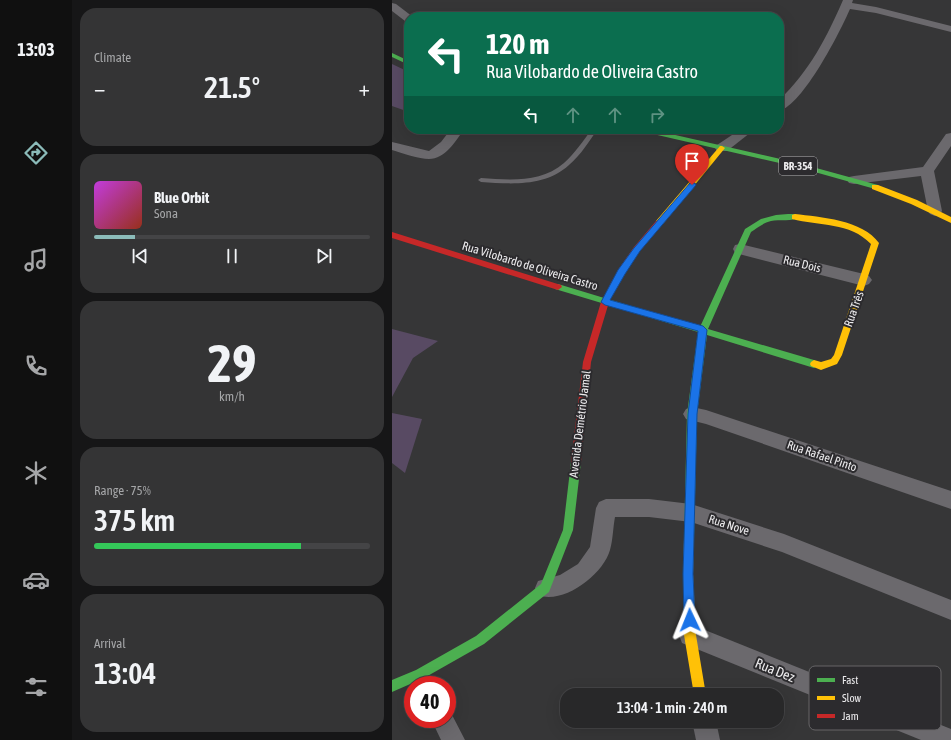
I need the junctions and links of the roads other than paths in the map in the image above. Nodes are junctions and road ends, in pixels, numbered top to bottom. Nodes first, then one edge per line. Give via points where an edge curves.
1 (847, 3) edge
2 (392, 6) edge
3 (404, 15) edge
4 (951, 28) edge
5 (392, 55) edge
6 (404, 61) edge
7 (784, 102) edge
8 (454, 134) edge
9 (591, 134) edge
10 (662, 134) edge
11 (743, 134) edge
12 (951, 137) edge
13 (392, 146) edge
14 (722, 148) junction
15 (927, 171) junction
16 (481, 180) dead end
17 (854, 180) junction
18 (935, 211) junction
19 (951, 220) edge
20 (392, 235) edge
21 (740, 249) junction
22 (864, 280) junction
23 (605, 302) junction
24 (703, 330) junction
25 (821, 366) joint
26 (692, 414) junction
27 (951, 500) edge
28 (691, 513) junction
29 (545, 588) junction
30 (951, 610) edge
31 (690, 635) junction
32 (426, 676) edge
33 (404, 683) edge
34 (809, 683) edge
35 (392, 686) edge
36 (699, 688) edge
37 (447, 728) edge
38 (705, 728) edge
39 (925, 730) edge
40 (453, 740) edge
41 (708, 740) edge
42 (950, 740) edge

1 - 4 street
1 - 7 street via 826,50 812,71
2 - 3 street
5 - 6 main road
8 - 13 street via 434,154 429,155
9 - 16 lane via 567,164 555,173 535,180 517,182
10 - 14 main road, BR-354
11 - 14 street, Avenida Demétrio Jamal
12 - 15 street
14 - 17 main road, BR-354
14 - 23 main road, Avenida Demétrio Jamal via 637,250 621,272
15 - 17 street
15 - 18 street
17 - 18 main road, BR-354
18 - 19 main road, BR-354
20 - 23 main road, Rua Vilobardo de Oliveira Castro
21 - 22 street, Rua Dois
21 - 22 main road, Rua Três via 753,225 768,219 796,217 854,228 871,236 874,242
21 - 24 main road
22 - 25 main road, Rua Três via 838,355 834,362
23 - 24 main road, Rua Vilobardo de Oliveira Castro
23 - 29 main road, Avenida Demétrio Jamal via 587,362 568,530
24 - 25 main road, Rua Vilobardo de Oliveira Castro
24 - 26 main road
26 - 27 street, Rua Rafael Pinto
26 - 28 main road
28 - 29 street, Rua Nove via 649,508 606,508 600,550 586,571 564,584
28 - 30 street, Rua Nove via 784,543
28 - 31 main road via 688,574
29 - 32 main road, Avenida Demétrio Jamal via 480,640
31 - 34 street, Rua Dez
31 - 36 main road
33 - 35 main road, Avenida Demétrio Jamal
37 - 40 street
38 - 41 street
39 - 42 street, Rua Dez

